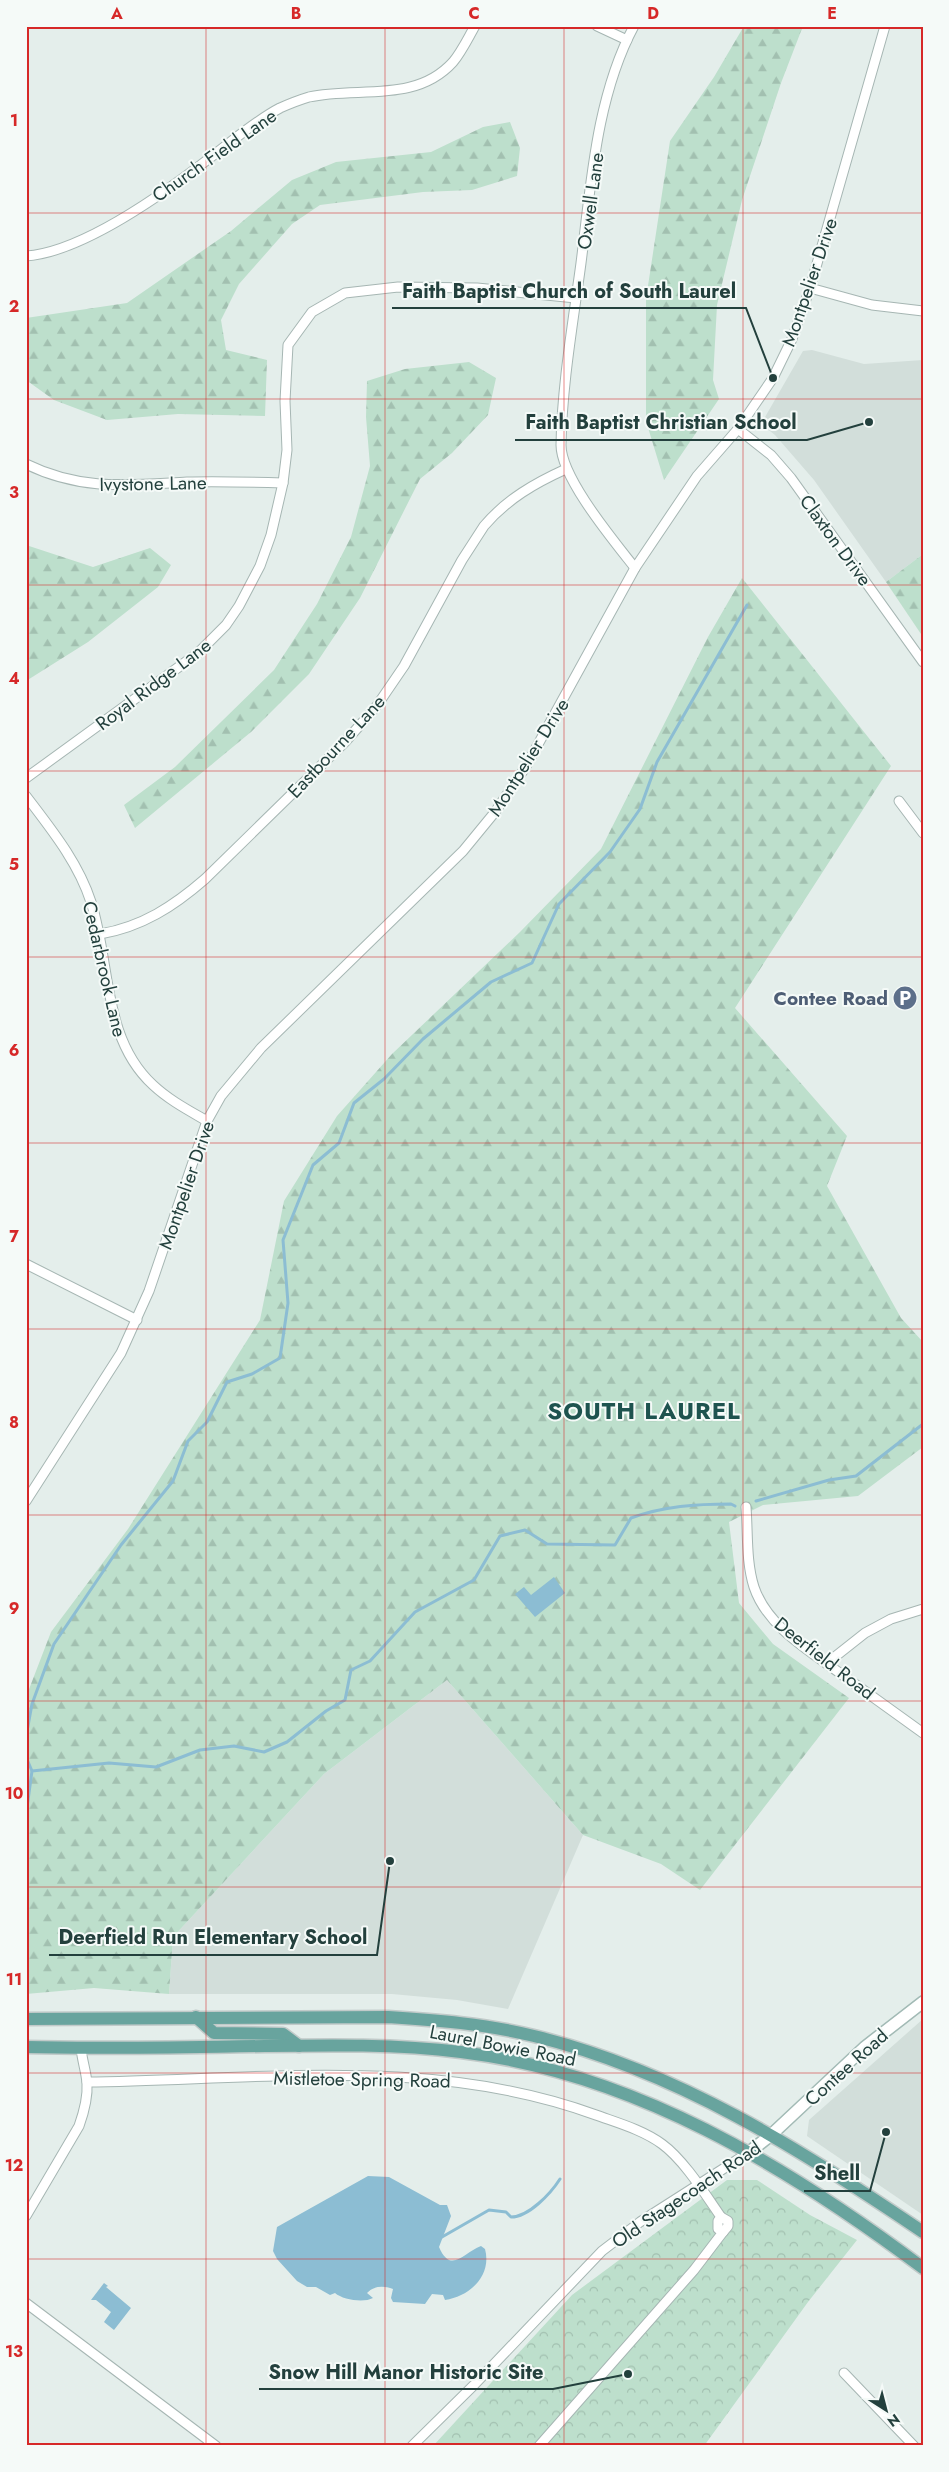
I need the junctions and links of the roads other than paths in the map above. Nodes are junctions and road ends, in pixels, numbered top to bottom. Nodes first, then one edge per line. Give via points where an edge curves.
1 (475, 26) edge
2 (597, 26) edge
3 (634, 26) edge
4 (885, 26) edge
5 (627, 40) junction
6 (26, 256) edge
7 (810, 288) junction
8 (576, 298) junction
9 (923, 311) edge
10 (738, 429) junction
11 (26, 464) edge
12 (566, 469) junction
13 (282, 482) junction
14 (635, 568) junction
15 (923, 662) edge
16 (26, 778) edge
17 (26, 796) edge
18 (899, 801) dead end
19 (923, 833) edge
20 (100, 934) junction
21 (207, 1121) junction
22 (26, 1264) edge
23 (136, 1320) junction
24 (26, 1501) edge
25 (746, 1507) dead end
26 (923, 1608) edge
27 (827, 1663) junction
28 (923, 1733) edge
29 (923, 2002) edge
30 (196, 2017) junction
31 (26, 2018) edge
32 (26, 2046) edge
33 (299, 2046) junction
34 (81, 2048) junction
35 (86, 2082) junction
36 (772, 2135) junction
37 (748, 2153) junction
38 (698, 2185) junction
39 (26, 2216) edge
40 (923, 2232) edge
41 (923, 2268) edge
42 (26, 2303) edge
43 (844, 2373) dead end
44 (216, 2446) edge
45 (412, 2446) edge
46 (539, 2446) edge
47 (914, 2446) edge

1 - 6 street, Church Field Lane via 451,63 423,82 392,92 338,93 308,97 290,104 254,125 150,201 112,224 74,243
2 - 5 street
3 - 5 street, Oxwell Lane
4 - 7 street, Montpelier Drive
5 - 8 street, Oxwell Lane via 603,115
7 - 9 street via 872,305
7 - 10 street, Montpelier Drive via 792,339 773,378
8 - 12 street, Oxwell Lane via 561,434
8 - 13 street, Royal Ridge Lane via 477,288 398,287 346,293 312,312 288,345 287,450
10 - 14 street, Montpelier Drive via 697,476
10 - 15 street, Claxton Drive via 771,455 791,478
11 - 13 street, Ivystone Lane via 58,477 109,486
12 - 14 street, Oxwell Lane
12 - 20 street, Eastbourne Lane via 522,492 484,526 393,684 331,756 180,900 136,925
13 - 16 street, Royal Ridge Lane via 271,535 260,566 240,606 226,625 198,653
14 - 21 street, Montpelier Drive via 525,768 495,812 463,851 261,1048 222,1096
17 - 20 street, Cedarbrook Lane via 80,876
18 - 19 street
20 - 21 street, Cedarbrook Lane via 116,1024 130,1058 154,1087
21 - 23 street, Montpelier Drive
22 - 23 street
23 - 24 street, Montpelier Drive via 108,1375
25 - 27 street, Deerfield Road via 750,1569 759,1597 783,1630
26 - 27 street via 891,1619 865,1633
27 - 28 street, Deerfield Road
29 - 36 street, Contee Road via 865,2047
30 - 31 main road, Laurel Bowie Road
30 - 33 main road via 214,2034 283,2034
30 - 36 main road, Laurel Bowie Road via 388,2017 433,2020 532,2035 639,2070 714,2103
32 - 34 main road, Laurel Bowie Road
33 - 34 main road, Laurel Bowie Road
33 - 37 main road, Laurel Bowie Road via 424,2048 542,2067 645,2102
34 - 35 street
35 - 38 street, Mistletoe Spring Road via 366,2076 478,2084 567,2105 652,2138 672,2153
35 - 39 street via 79,2126
36 - 37 street, Old Stagecoach Road
36 - 40 main road, Laurel Bowie Road
37 - 38 street, Old Stagecoach Road
37 - 41 main road, Laurel Bowie Road via 850,2215
38 - 45 street, Old Stagecoach Road via 602,2251 481,2379
38 - 46 street, Mistletoe Spring Road via 721,2217 718,2229 723,2232 694,2270
42 - 44 street
43 - 47 street

